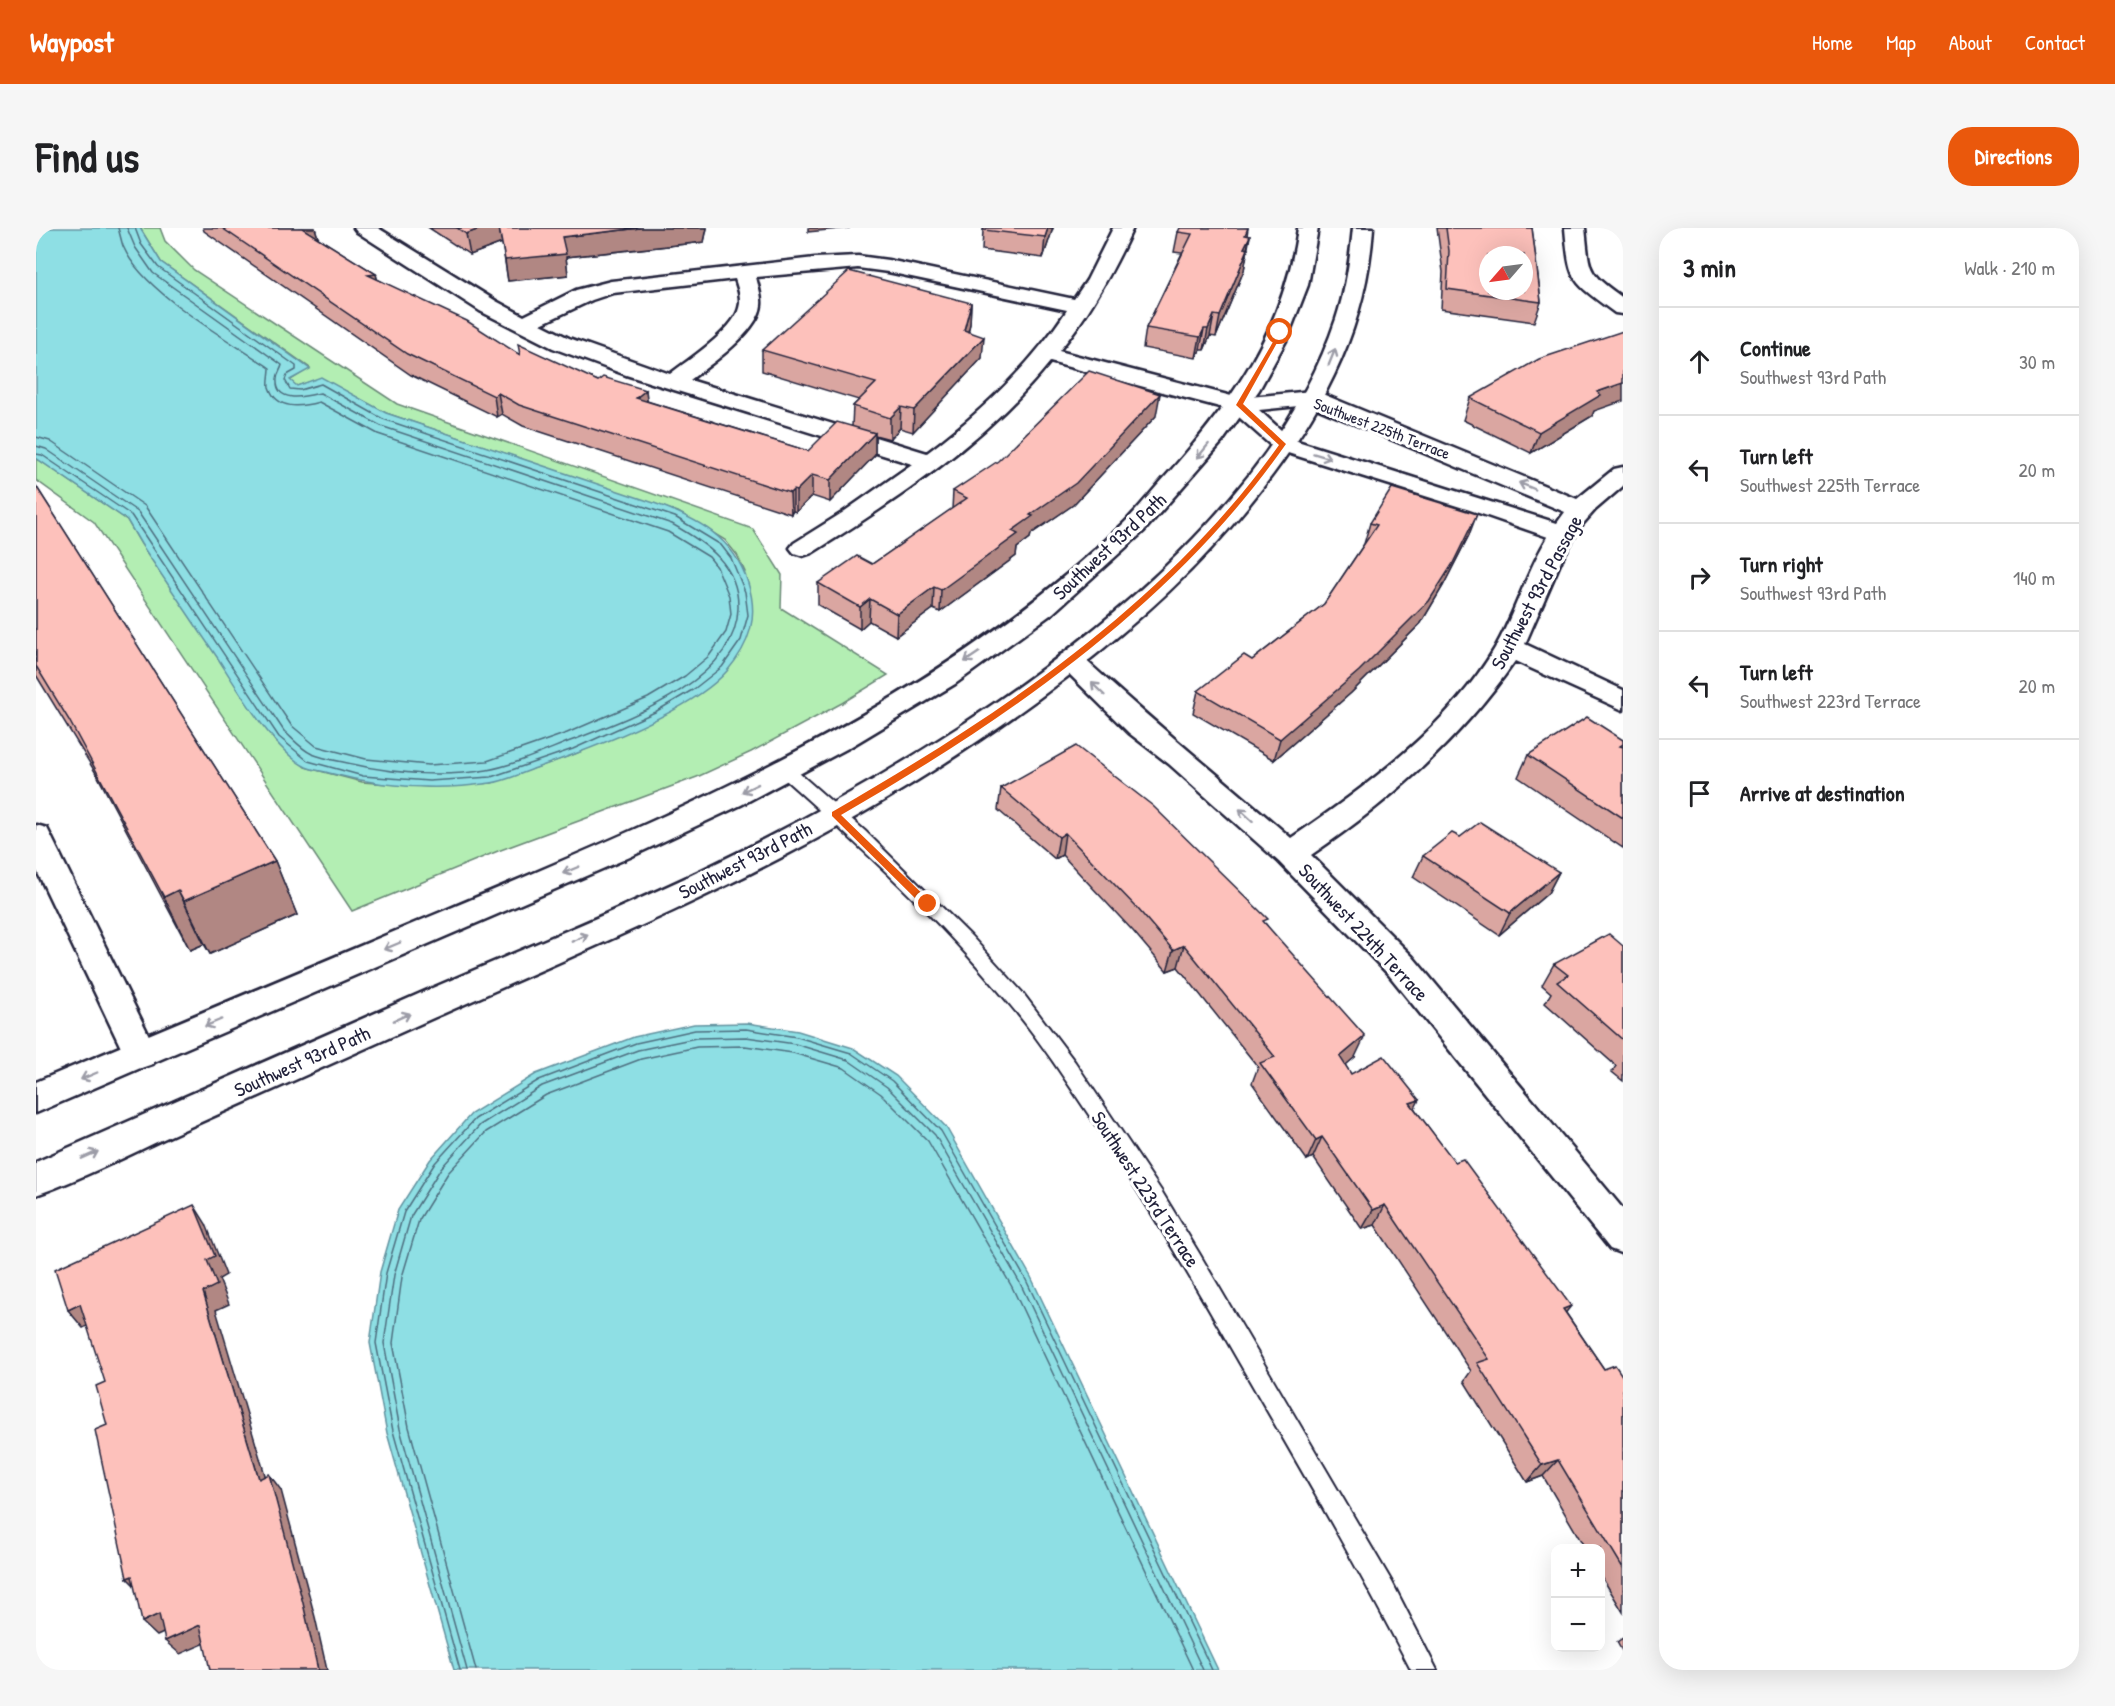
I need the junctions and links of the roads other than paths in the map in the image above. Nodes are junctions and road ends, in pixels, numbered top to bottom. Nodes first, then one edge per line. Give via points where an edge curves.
1 (364, 228) edge
2 (1123, 228) edge
3 (1308, 228) edge
4 (1363, 228) edge
5 (1575, 228) edge
6 (743, 271) junction
7 (1081, 307) junction
8 (1623, 308) edge
9 (523, 325) junction
10 (1046, 354) junction
11 (673, 382) junction
12 (1312, 398) junction
13 (1239, 405) junction
14 (1283, 444) junction
15 (932, 462) junction
16 (1623, 474) edge
17 (1580, 509) junction
18 (1563, 534) junction
19 (803, 548) dead end
20 (1509, 647) junction
21 (1070, 661) junction
22 (1623, 701) edge
23 (785, 770) junction
24 (835, 814) junction
25 (36, 836) edge
26 (1290, 854) junction
27 (44, 870) edge
28 (141, 1054) junction
29 (36, 1098) edge
30 (36, 1179) edge
31 (1623, 1237) edge
32 (1424, 1670) edge

1 - 9 street
2 - 7 street via 1101,276
3 - 13 street, Southwest 93rd Path via 1290,306 1267,358
12 -> 4 street, Southwest 93rd Path via 1349,311
5 - 8 street via 1585,280
6 - 7 street via 858,262
6 - 9 street via 611,287 574,299
6 - 11 street via 751,307 746,317
7 - 10 street
9 - 11 street via 609,362
10 - 13 street
10 - 15 street via 984,417
11 - 15 street
12 - 13 street, Southwest 225th Terrace
12 - 14 street, Southwest 93rd Path
17 -> 12 street, Southwest 225th Terrace
13 - 14 street
13 -> 23 street, Southwest 93rd Path via 1146,515 1040,609 917,694
14 -> 18 street
14 - 21 street, Southwest 93rd Path via 1190,557
15 - 19 street
16 - 17 street, Southwest 93rd Passage
17 - 18 street, Southwest 93rd Passage
18 - 20 street, Southwest 93rd Passage
20 - 22 street
20 - 26 street, Southwest 93rd Passage via 1493,673 1419,756 1357,808
21 - 24 street, Southwest 93rd Path via 987,722
26 -> 21 street, Southwest 224th Terrace
23 - 24 lane, Southwest 223rd Terrace
23 -> 28 street, Southwest 93rd Path via 692,817
30 -> 24 street, Southwest 93rd Path via 649,908
24 - 32 lane, Southwest 223rd Terrace via 990,967 1068,1068 1192,1260 1383,1591
25 - 27 street
26 - 31 street, Southwest 224th Terrace via 1401,966
27 - 28 street
28 -> 29 street, Southwest 93rd Path

